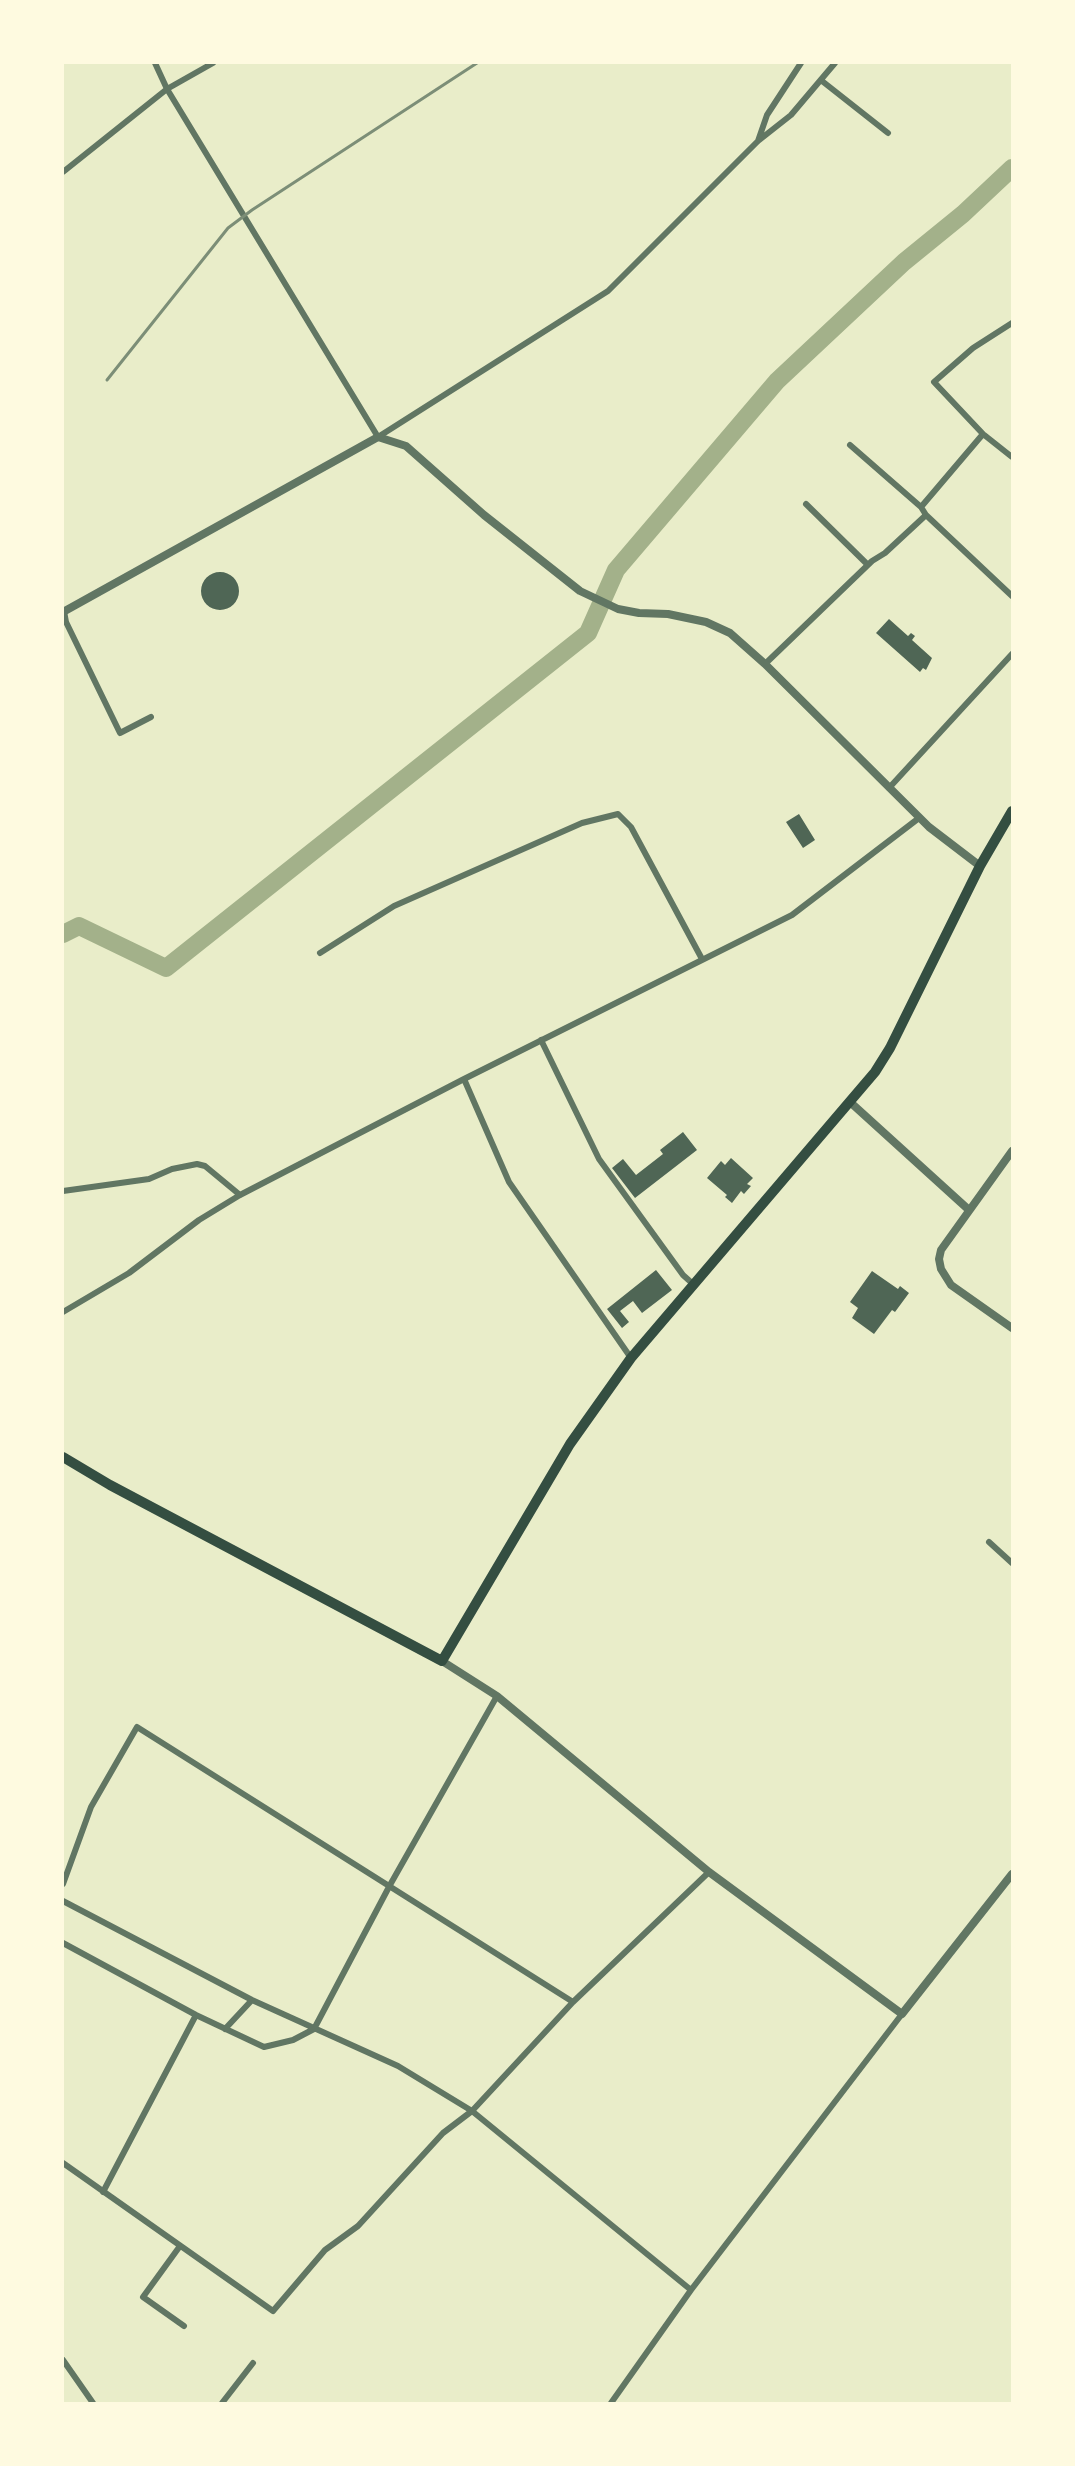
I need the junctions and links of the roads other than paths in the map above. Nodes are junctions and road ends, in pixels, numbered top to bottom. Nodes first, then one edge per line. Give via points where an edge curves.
1 (155, 63) edge
2 (213, 63) edge
3 (801, 63) edge
4 (835, 63) edge
5 (822, 81) junction
6 (167, 89) junction
7 (888, 133) dead end
8 (758, 141) junction
9 (63, 172) edge
10 (1012, 323) edge
11 (983, 434) junction
12 (378, 437) junction
13 (850, 445) dead end
14 (1012, 457) edge
15 (806, 504) dead end
16 (921, 507) junction
17 (926, 516) junction
18 (868, 565) junction
19 (1012, 596) edge
20 (64, 612) edge
21 (1012, 654) edge
22 (765, 664) junction
23 (151, 717) dead end
24 (890, 788) junction
25 (1012, 811) edge
26 (920, 818) junction
27 (980, 866) junction
28 (320, 953) dead end
29 (702, 959) junction
30 (541, 1040) junction
31 (464, 1079) junction
32 (850, 1102) junction
33 (1012, 1151) edge
34 (63, 1191) edge
35 (240, 1196) junction
36 (969, 1210) junction
37 (693, 1284) junction
38 (63, 1312) edge
39 (1012, 1328) edge
40 (631, 1358) junction
41 (63, 1457) edge
42 (989, 1542) dead end
43 (1012, 1563) edge
44 (442, 1661) junction
45 (497, 1696) junction
46 (709, 1872) junction
47 (1012, 1874) edge
48 (63, 1884) edge
49 (390, 1885) junction
50 (63, 1901) edge
51 (63, 1943) edge
52 (252, 2000) junction
53 (573, 2002) junction
54 (902, 2014) junction
55 (196, 2015) junction
56 (225, 2029) junction
57 (314, 2029) junction
58 (472, 2111) junction
59 (63, 2163) edge
60 (103, 2192) junction
61 (180, 2246) junction
62 (691, 2290) junction
63 (184, 2326) dead end
64 (63, 2360) edge
65 (253, 2363) dead end
66 (93, 2403) edge
67 (222, 2403) edge
68 (610, 2403) edge

1 - 6 street
2 - 6 street
3 - 8 street via 767,115
4 - 5 street
5 - 7 street
5 - 8 street via 791,115
6 - 9 street
6 - 12 street
8 - 12 street via 608,291
10 - 11 street via 934,382
11 - 14 street
11 - 16 street
12 - 20 street
12 - 22 street via 406,446 484,515 580,591 618,609 706,622 730,633
13 - 16 street
15 - 18 street
16 - 17 street
17 - 18 street
17 - 19 street
18 - 22 street
20 - 23 street via 120,733
21 - 24 street
22 - 24 street
24 - 26 street
25 - 27 main road
26 - 27 street
26 - 29 street via 792,915
27 - 32 main road via 890,1048
28 - 29 street via 394,906 582,823 618,814 631,827
29 - 30 street
30 - 31 street
30 - 37 street via 599,1159
31 - 35 street
31 - 40 street via 513,1190
32 - 36 street
32 - 37 main road
33 - 36 street
34 - 35 street via 149,1179 197,1164 205,1166
35 - 38 street via 199,1220 129,1273
36 - 39 street via 941,1250 941,1269 951,1285
37 - 40 main road
40 - 44 main road via 570,1444
41 - 44 main road
42 - 43 street
44 - 45 street
45 - 46 street
45 - 49 street
46 - 53 street
46 - 54 street
47 - 54 street
48 - 49 street via 91,1807 137,1728
49 - 53 street
49 - 57 street
50 - 52 street
51 - 55 street
52 - 56 street
52 - 57 street
53 - 58 street
54 - 62 street
55 - 56 street
55 - 60 street
56 - 57 street via 264,2047 293,2040
57 - 58 street via 398,2066
58 - 61 street via 442,2133 358,2226 325,2250 273,2311
58 - 62 street
59 - 60 street
60 - 61 street
61 - 63 street via 143,2297
62 - 68 street
64 - 66 street
65 - 67 street

